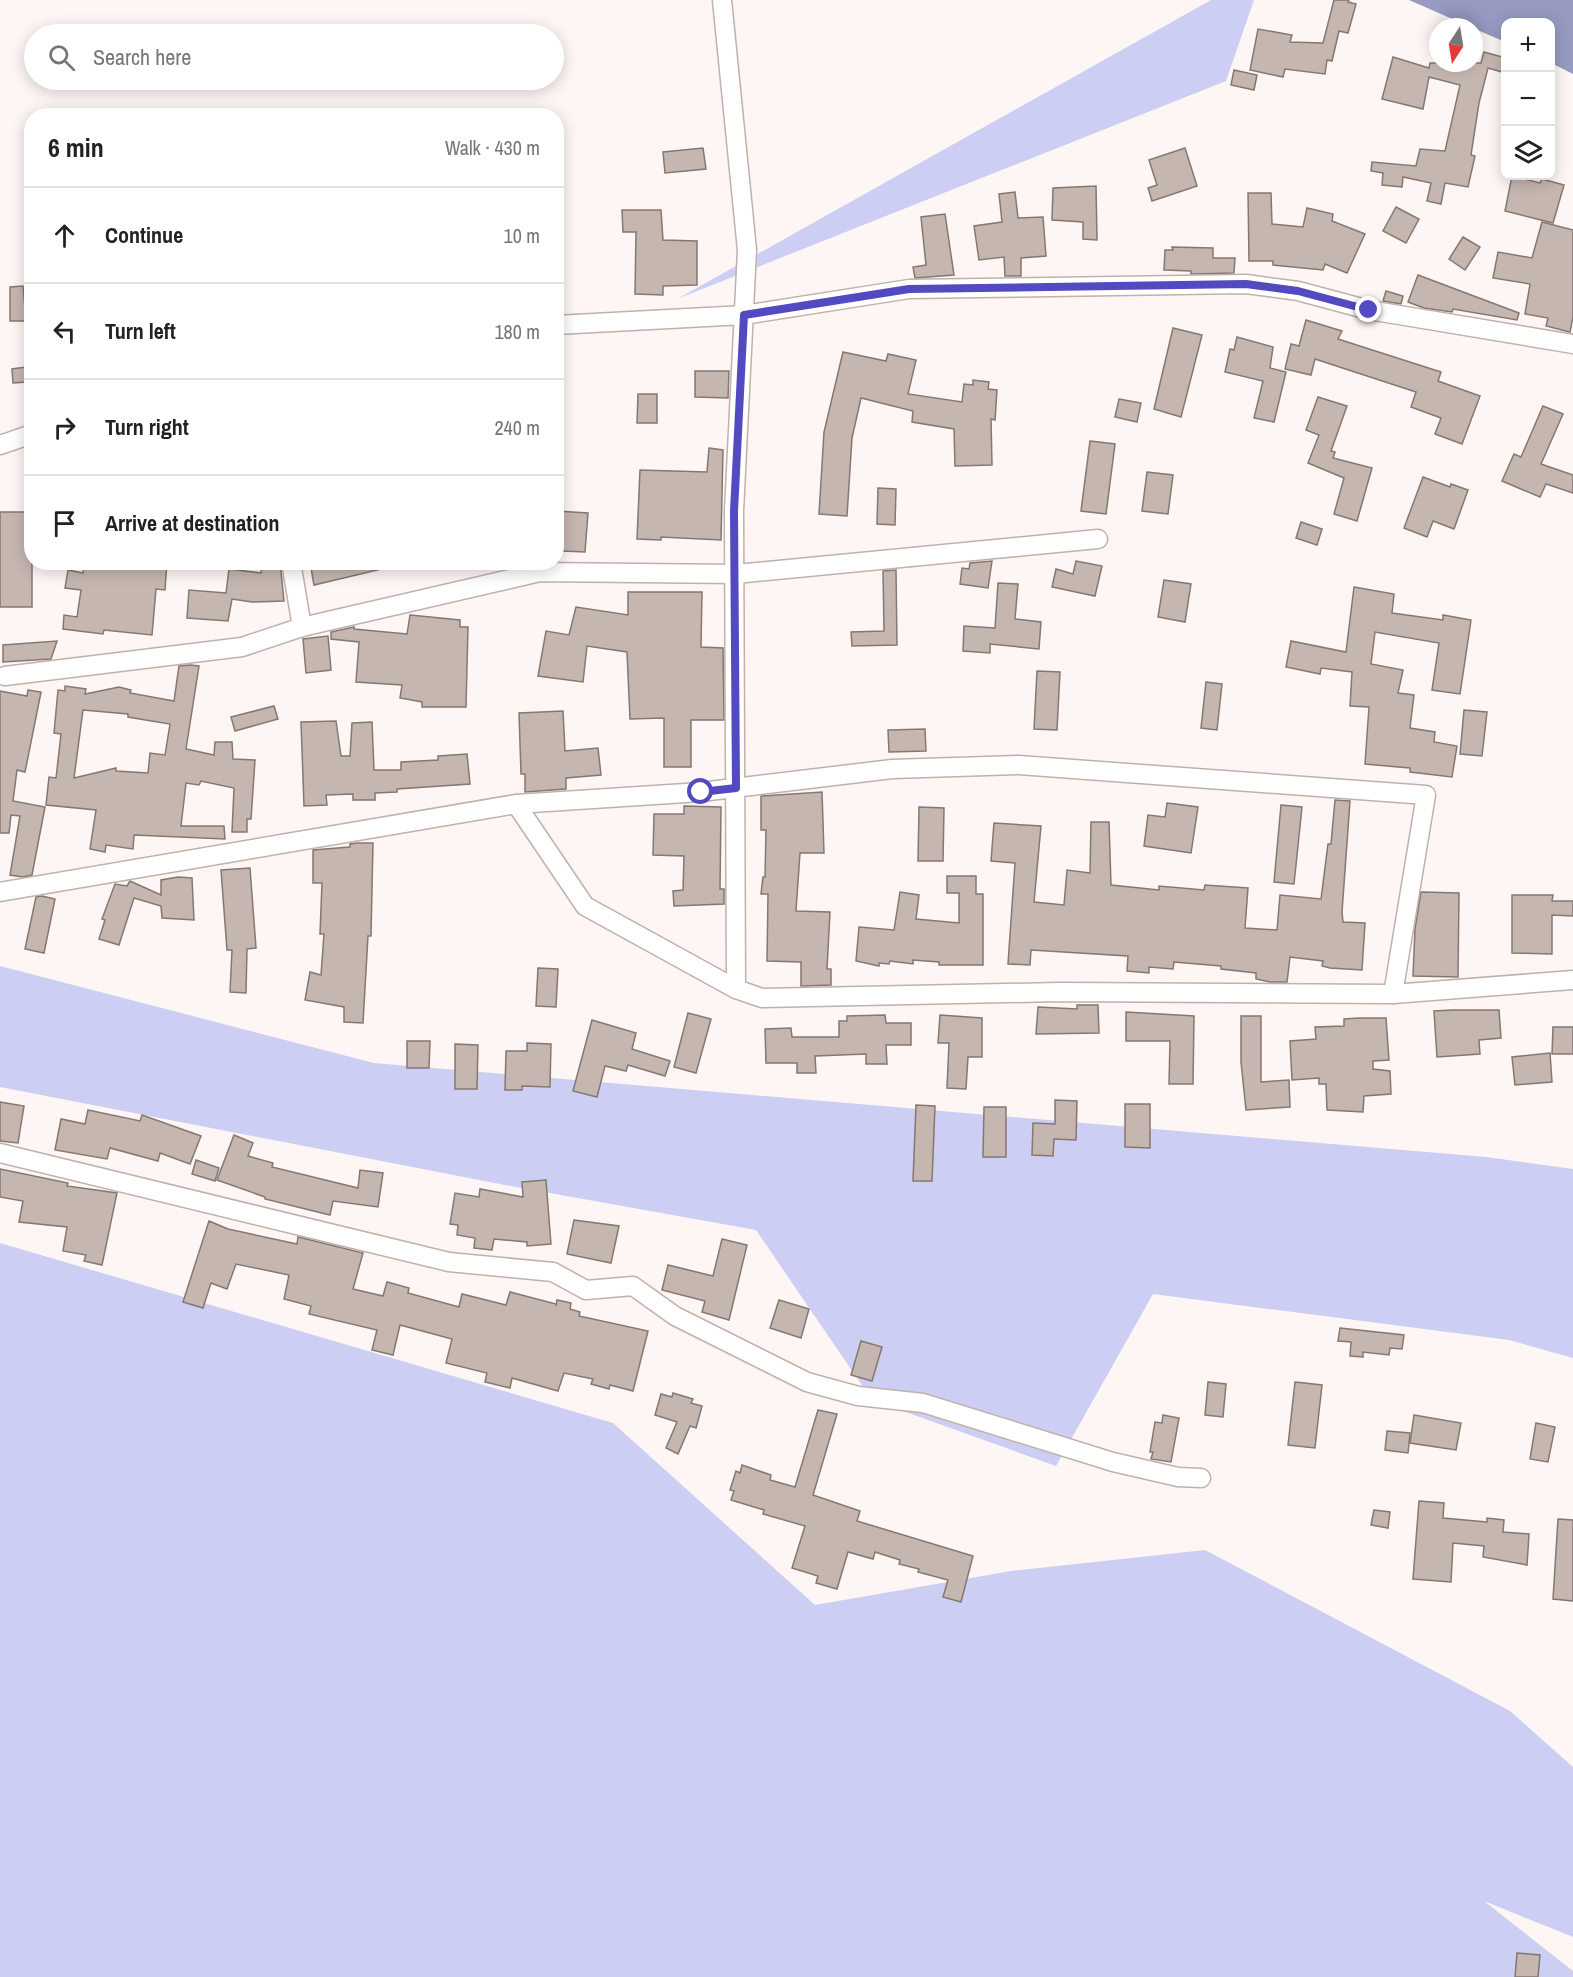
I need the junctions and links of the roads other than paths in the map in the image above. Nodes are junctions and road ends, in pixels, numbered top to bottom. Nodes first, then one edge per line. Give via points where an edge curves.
1 (722, 0) edge
2 (744, 315) junction
3 (564, 325) edge
4 (1573, 344) edge
5 (24, 437) edge
6 (0, 445) edge
7 (1098, 539) dead end
8 (292, 570) edge
9 (736, 574) junction
10 (302, 627) junction
11 (5, 676) dead end
12 (736, 788) junction
13 (516, 804) junction
14 (0, 892) edge
15 (1571, 982) edge
16 (736, 989) junction
17 (1393, 994) junction
18 (0, 1153) edge
19 (1201, 1478) dead end

1 - 2 street via 747,250
2 - 3 street
2 - 4 street via 909,289 1246,284 1298,291 1369,310
2 - 9 street via 734,511
5 - 6 street
7 - 9 street
8 - 10 street
9 - 10 street via 540,572
9 - 12 street
10 - 11 street via 242,647
12 - 13 street
12 - 16 street
12 - 17 street via 892,769 1019,765 1426,795
13 - 14 street
13 - 16 street via 585,906
15 - 17 street
16 - 17 street via 762,998 1060,992
18 - 19 street via 449,1262 553,1272 586,1290 633,1286 675,1316 807,1382 858,1396 922,1403 1113,1462 1178,1477

